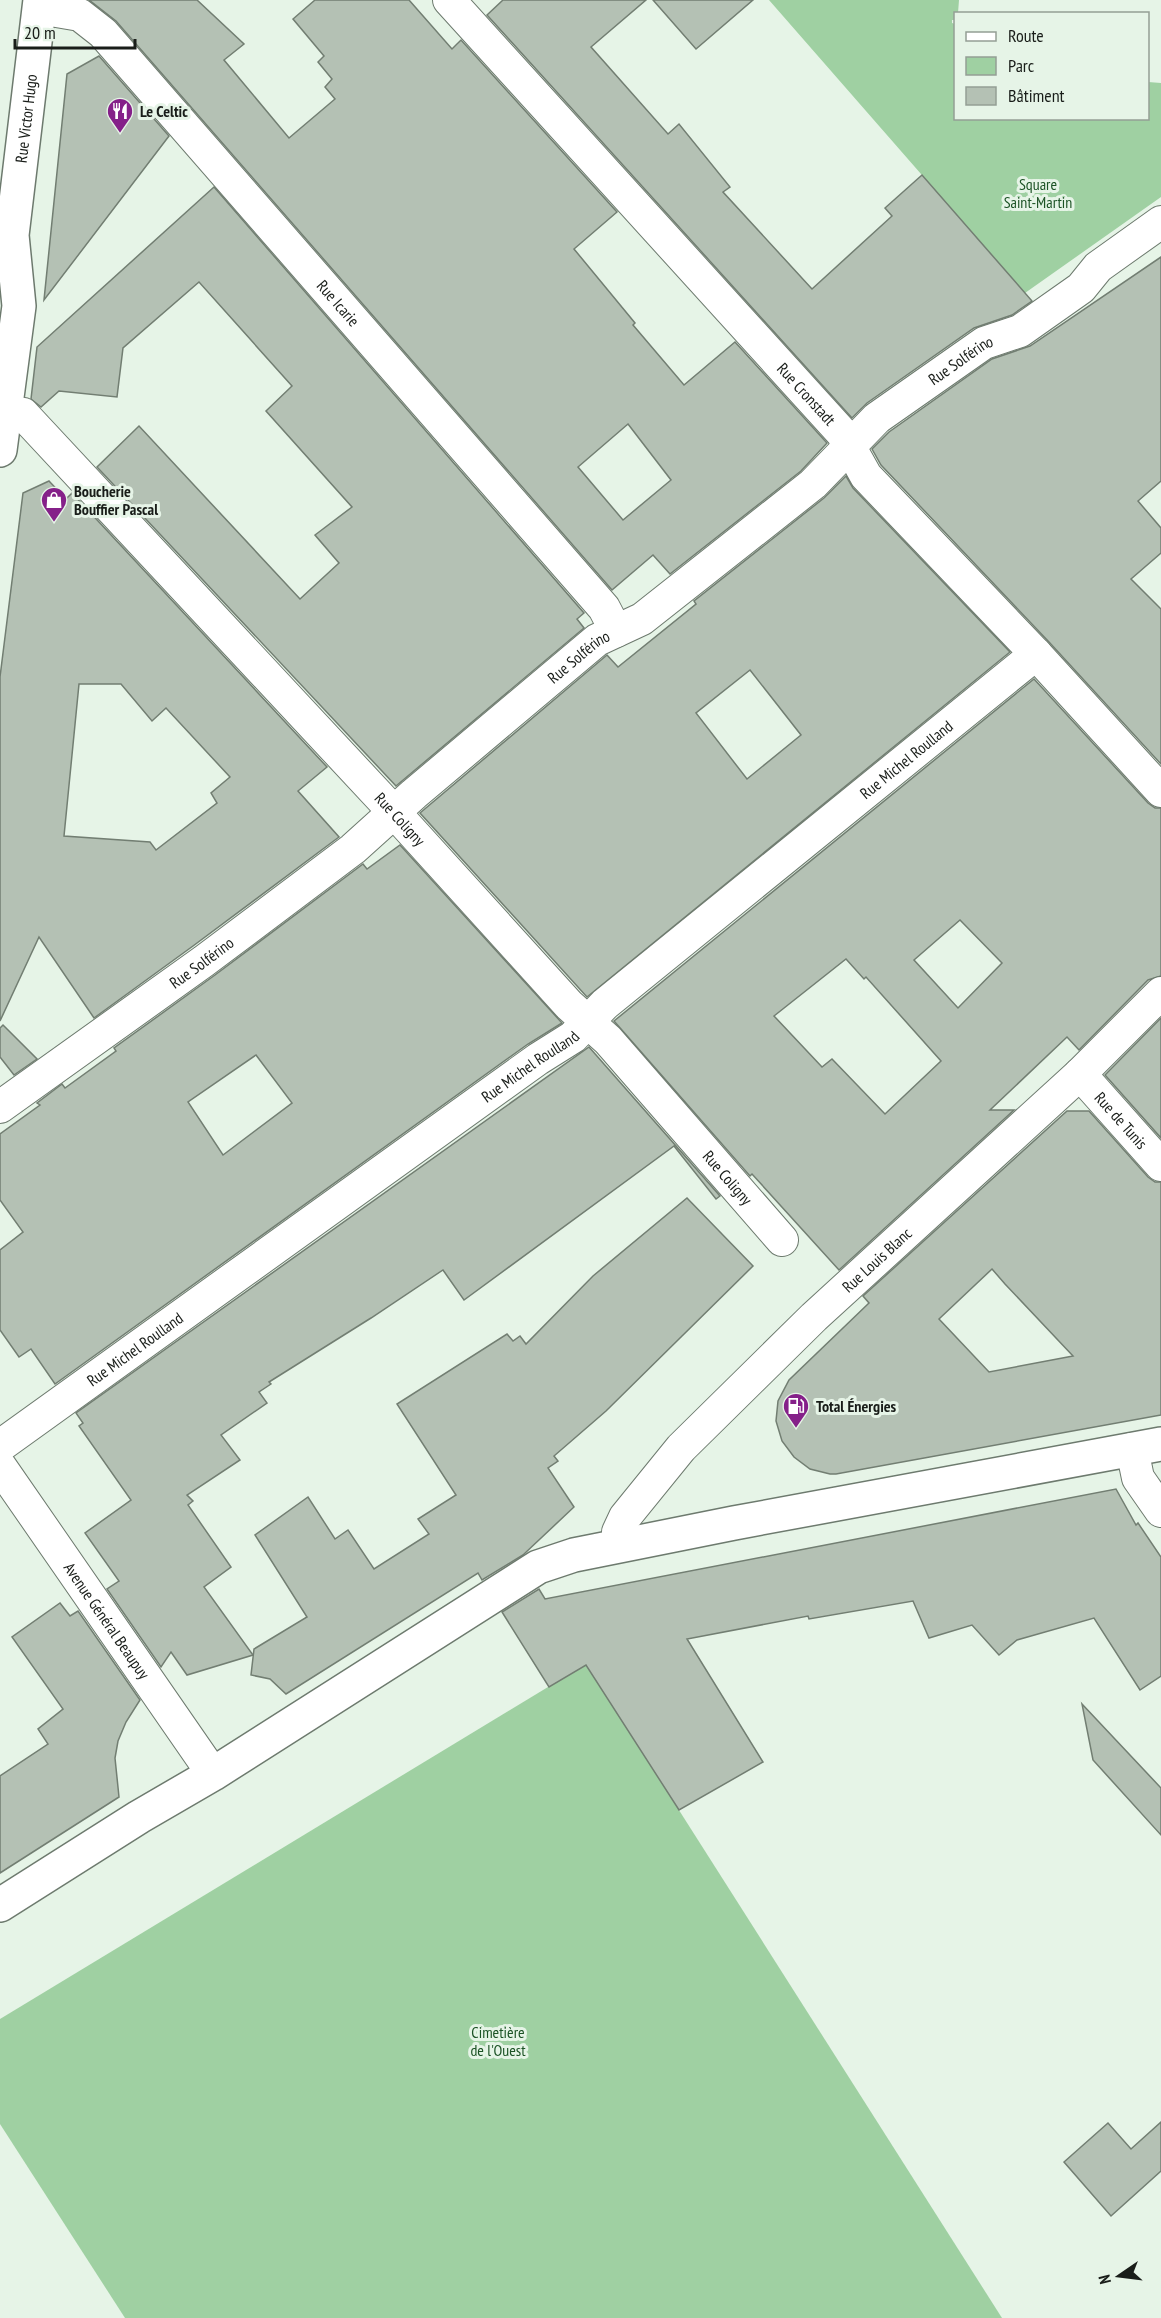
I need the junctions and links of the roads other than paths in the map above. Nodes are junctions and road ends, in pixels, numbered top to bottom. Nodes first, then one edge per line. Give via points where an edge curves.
1 (448, 0) edge
2 (40, 4) edge
3 (1161, 222) edge
4 (4, 248) edge
5 (5, 340) edge
6 (3, 406) edge
7 (849, 447) junction
8 (0, 450) edge
9 (616, 630) junction
10 (1036, 654) junction
11 (1161, 791) edge
12 (394, 812) junction
13 (1161, 993) edge
14 (588, 1021) junction
15 (1080, 1074) junction
16 (0, 1107) edge
17 (1161, 1165) edge
18 (782, 1240) dead end
19 (0, 1446) edge
20 (1147, 1446) edge
21 (0, 1466) edge
22 (1161, 1510) edge
23 (619, 1545) junction
24 (213, 1774) junction
25 (0, 1905) edge

1 - 7 street, Rue Cronstadt via 842,433
2 - 4 street, Rue Victor Hugo
2 - 9 street, Rue Icarie via 80,15 103,33 604,608
3 - 7 street, Rue Solférino via 1098,267 1081,288 1020,331 984,343 877,418
4 - 5 street, Rue Victor Hugo via 19,306
5 - 6 street, Rue Victor Hugo
6 - 8 street, Rue Victor Hugo
6 - 12 street, Rue Coligny via 23,414
7 - 9 street, Rue Solférino via 813,484 660,605 642,619
7 - 10 street, Rue Cronstadt via 866,476
9 - 12 street, Rue Solférino via 597,640
10 - 11 street, Rue Cronstadt
10 - 14 street, Rue Michel Roulland
12 - 14 street, Rue Coligny via 569,1005
12 - 16 street, Rue Solférino via 344,856 204,961
13 - 15 street, Rue Louis Blanc
14 - 18 street, Rue Coligny
14 - 19 street, Rue Michel Roulland via 573,1037
15 - 17 street, Rue de Tunis
15 - 23 street, Rue Louis Blanc via 822,1310 681,1448 625,1517 618,1532
20 - 22 street via 1138,1478
20 - 23 street
21 - 24 street, Avenue Général Beaupuy
23 - 24 street via 538,1567
24 - 25 street

